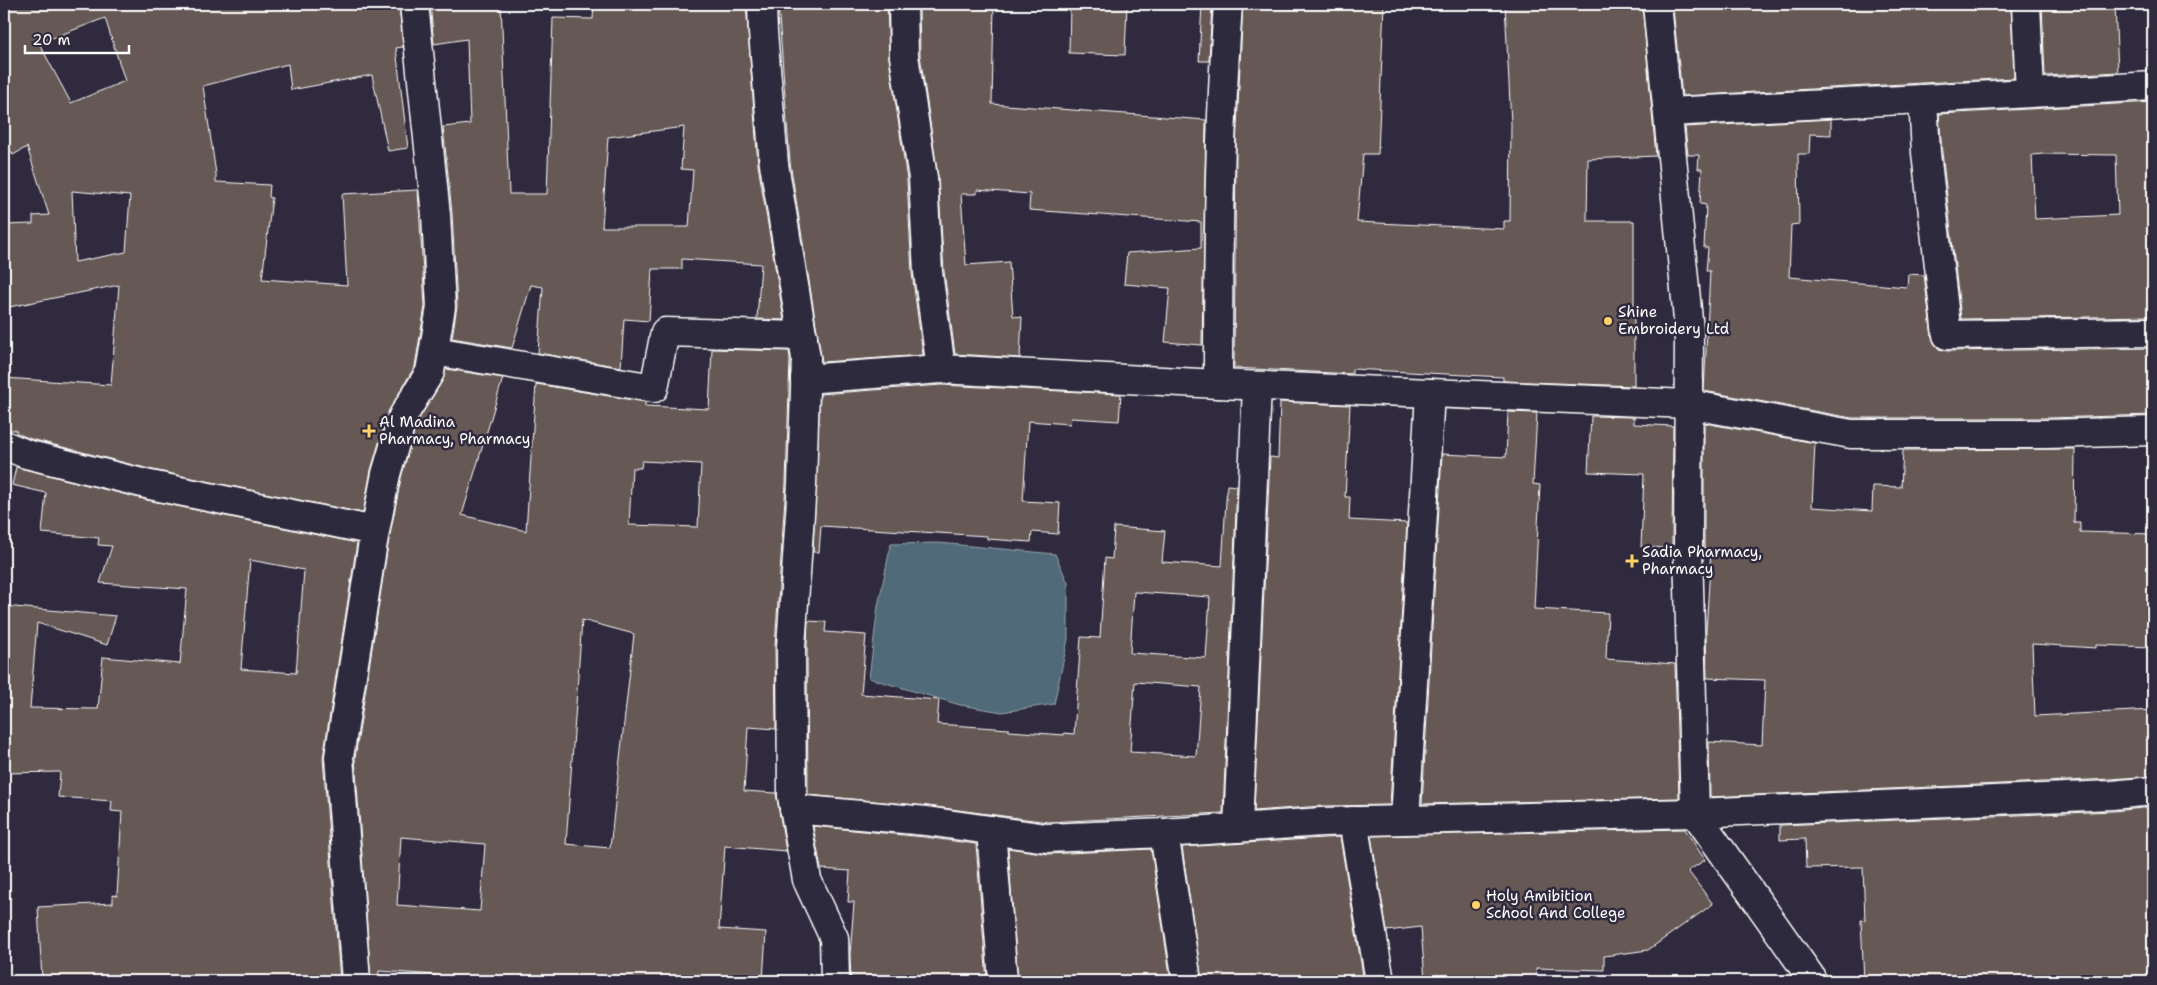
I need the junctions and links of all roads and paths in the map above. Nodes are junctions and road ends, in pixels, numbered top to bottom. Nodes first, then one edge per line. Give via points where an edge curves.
1 (414, 4) edge
2 (762, 4) edge
3 (903, 4) edge
4 (1228, 4) edge
5 (1657, 4) edge
6 (2026, 4) edge
7 (2153, 86) edge
8 (2030, 92) junction
9 (1924, 99) junction
10 (1668, 112) junction
11 (2153, 332) edge
12 (803, 336) junction
13 (434, 351) junction
14 (941, 369) junction
15 (805, 379) junction
16 (1218, 384) junction
17 (1257, 386) junction
18 (1430, 393) junction
19 (1688, 404) junction
20 (2153, 431) edge
21 (4, 445) edge
22 (375, 531) junction
23 (2153, 791) edge
24 (794, 809) junction
25 (1695, 812) junction
26 (1405, 820) junction
27 (1353, 821) junction
28 (1238, 828) junction
29 (991, 830) junction
30 (1164, 833) junction
31 (356, 981) edge
32 (835, 981) edge
33 (1003, 981) edge
34 (1187, 981) edge
35 (1380, 981) edge
36 (1812, 981) edge

1 - 13 street via 436,215 441,307
2 - 12 street via 774,164
3 - 14 street via 904,56 923,178 928,272
4 - 16 street via 1218,207
5 - 10 street
6 - 8 street
7 - 8 street
8 - 9 street
9 - 10 street
9 - 11 street via 1926,153 1947,335
10 - 19 street via 1689,330
12 - 13 street via 665,332 654,388
12 - 15 street
13 - 22 street via 430,372 403,416 386,474
14 - 15 street
14 - 16 street
15 - 24 street via 802,484 791,646
16 - 17 street
17 - 18 street
17 - 28 street
18 - 19 street
18 - 26 street
19 - 20 street via 1851,434
19 - 25 street
21 - 22 street via 26,454 150,485
22 - 31 street via 339,757
23 - 25 street
24 - 29 street
24 - 32 street via 807,880 834,938
25 - 26 street
25 - 36 street
26 - 27 street
27 - 28 street
27 - 35 street
28 - 30 street
29 - 30 street via 1047,838
29 - 33 street
30 - 34 street

